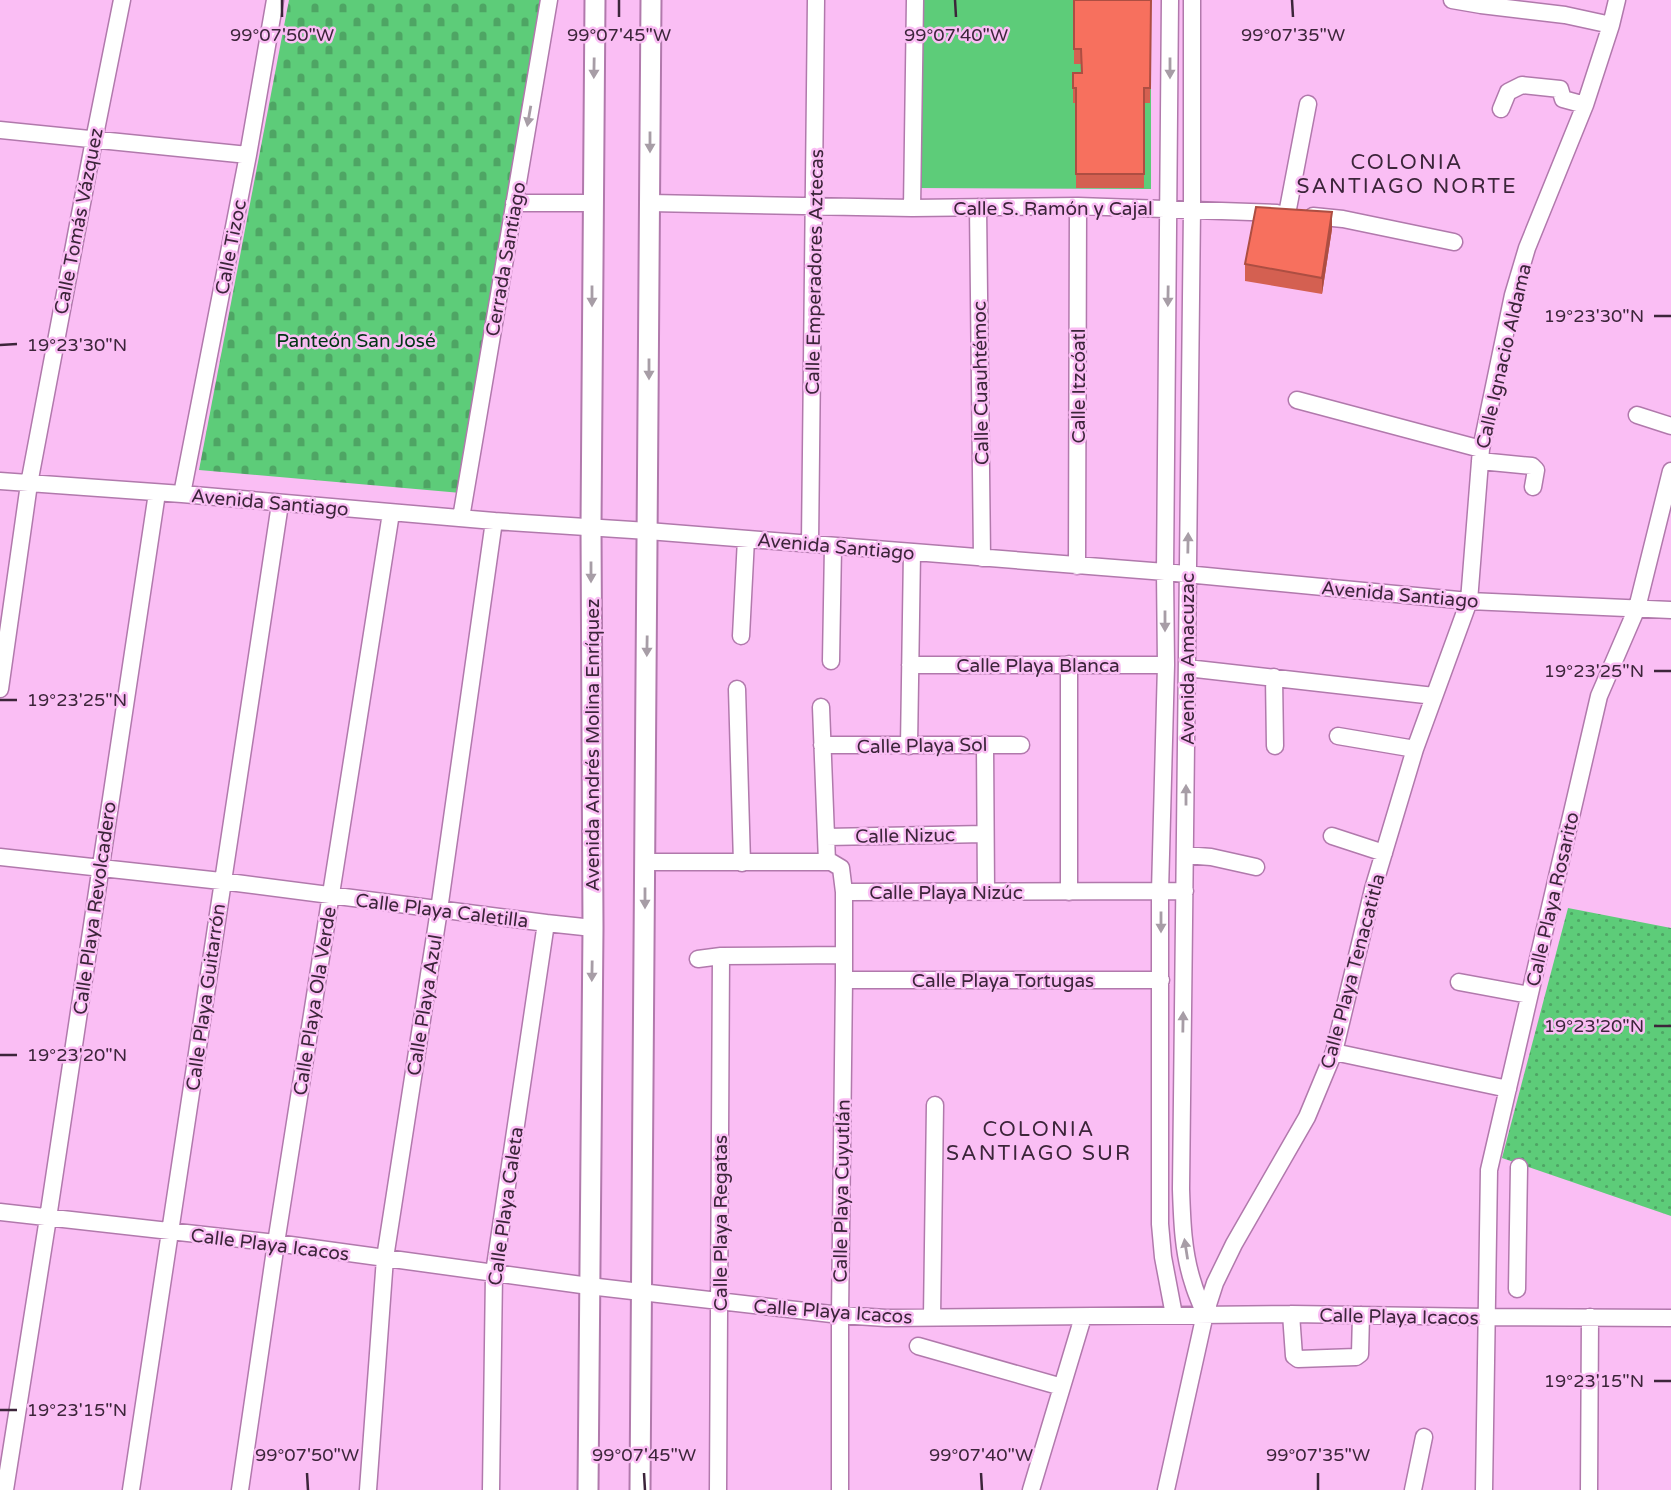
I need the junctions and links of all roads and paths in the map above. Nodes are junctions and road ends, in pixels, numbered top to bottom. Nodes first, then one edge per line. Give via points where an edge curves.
1 (122, 0) edge
2 (275, 0) edge
3 (549, 0) edge
4 (595, 0) edge
5 (651, 0) edge
6 (816, 0) edge
7 (915, 0) edge
8 (1170, 0) edge
9 (1192, 0) edge
10 (1452, 0) edge
11 (1616, 0) edge
12 (1611, 25) junction
13 (1308, 104) dead end
14 (1585, 104) junction
15 (1501, 109) dead end
16 (0, 130) edge
17 (94, 140) junction
18 (248, 155) junction
19 (514, 203) junction
20 (593, 203) junction
21 (650, 203) junction
22 (815, 205) junction
23 (1078, 206) junction
24 (978, 207) junction
25 (912, 208) junction
26 (1169, 209) junction
27 (1192, 209) junction
28 (1287, 214) junction
29 (1454, 242) dead end
30 (1297, 400) dead end
31 (1637, 415) dead end
32 (1671, 426) edge
33 (1480, 455) junction
34 (1671, 471) edge
35 (0, 481) edge
36 (29, 484) junction
37 (1533, 487) dead end
38 (157, 493) junction
39 (182, 494) junction
40 (280, 504) junction
41 (391, 513) junction
42 (461, 518) junction
43 (494, 521) junction
44 (591, 527) junction
45 (648, 531) junction
46 (746, 539) junction
47 (810, 544) junction
48 (834, 546) junction
49 (912, 552) junction
50 (982, 558) junction
51 (1077, 566) junction
52 (1165, 572) junction
53 (1188, 575) junction
54 (1469, 601) junction
55 (1637, 608) junction
56 (1671, 610) edge
57 (741, 636) dead end
58 (831, 660) dead end
59 (1069, 664) junction
60 (909, 665) junction
61 (1166, 665) junction
62 (1187, 668) junction
63 (1274, 677) junction
64 (0, 689) edge
65 (737, 689) dead end
66 (1434, 696) junction
67 (821, 708) dead end
68 (1338, 736) dead end
69 (985, 744) junction
70 (822, 745) junction
71 (1021, 745) dead end
72 (909, 746) junction
73 (1275, 746) dead end
74 (1415, 749) junction
75 (985, 834) junction
76 (826, 836) junction
77 (1332, 836) dead end
78 (1384, 853) junction
79 (1185, 855) junction
80 (0, 857) edge
81 (645, 862) junction
82 (827, 862) junction
83 (742, 863) junction
84 (1256, 867) dead end
85 (100, 868) junction
86 (221, 881) junction
87 (1160, 891) junction
88 (1185, 891) junction
89 (844, 892) junction
90 (986, 892) junction
91 (1069, 892) junction
92 (330, 896) junction
93 (439, 910) junction
94 (547, 923) junction
95 (593, 928) junction
96 (844, 955) junction
97 (721, 956) junction
98 (698, 959) dead end
99 (844, 980) junction
100 (1161, 980) junction
101 (1459, 982) dead end
102 (1530, 995) junction
103 (1334, 1052) junction
104 (1507, 1090) junction
105 (935, 1105) dead end
106 (1519, 1167) dead end
107 (0, 1212) edge
108 (48, 1218) junction
109 (171, 1231) junction
110 (1488, 1240) junction
111 (1519, 1240) junction
112 (276, 1243) junction
113 (385, 1258) junction
114 (494, 1273) junction
115 (589, 1286) junction
116 (1517, 1289) dead end
117 (642, 1292) junction
118 (720, 1301) junction
119 (1205, 1314) junction
120 (1291, 1314) junction
121 (840, 1315) junction
122 (1174, 1315) junction
123 (1361, 1315) junction
124 (932, 1317) junction
125 (1083, 1317) junction
126 (1487, 1317) junction
127 (1590, 1317) junction
128 (1671, 1318) edge
129 (918, 1346) dead end
130 (1062, 1387) junction
131 (588, 1422) junction
132 (1424, 1437) dead end
133 (5, 1490) edge
134 (131, 1490) edge
135 (240, 1490) edge
136 (368, 1490) edge
137 (491, 1490) edge
138 (587, 1490) edge
139 (597, 1490) edge
140 (640, 1490) edge
141 (718, 1490) edge
142 (840, 1490) edge
143 (1031, 1490) edge
144 (1166, 1490) edge
145 (1413, 1490) edge
146 (1484, 1490) edge
147 (1589, 1490) edge

1 - 17 street, Calle Tomás Vázquez
2 - 18 street, Calle Tizoc
3 -> 19 street, Cerrada Santiago
4 -> 20 main road, Avenida Andrés Molina Enríquez
5 -> 21 main road
6 - 22 street, Calle Emperadores Aztecas
7 - 25 street
8 -> 26 street, Avenida Amacuzac
9 - 27 street, Avenida Amacuzac
10 - 12 street
11 - 12 street, Calle Ignacio Aldama
12 - 14 street, Calle Ignacio Aldama
13 - 28 street
14 - 15 street via 1563,99 1560,89 1522,85 1508,92
14 - 33 street, Calle Ignacio Aldama via 1527,248
16 - 17 street
17 - 18 street
17 - 36 street, Calle Tomás Vázquez
18 - 39 street, Calle Tizoc
19 - 20 street
19 - 42 street, Cerrada Santiago
20 -> 44 main road, Avenida Andrés Molina Enríquez
21 - 22 street, Calle S. Ramón y Cajal
21 -> 45 main road
22 - 25 street, Calle S. Ramón y Cajal
22 - 47 street, Calle Emperadores Aztecas
23 - 24 street, Calle S. Ramón y Cajal
23 - 26 street, Calle S. Ramón y Cajal
23 - 51 street, Calle Itzcóatl
24 - 25 street, Calle S. Ramón y Cajal
24 - 50 street, Calle Cuauhtémoc
26 - 27 street, Calle S. Ramón y Cajal
26 -> 52 street, Avenida Amacuzac
27 - 28 street, Calle S. Ramón y Cajal
53 -> 27 street, Avenida Amacuzac
28 - 29 street, Calle S. Ramón y Cajal via 1343,219
30 - 33 street
31 - 32 street
33 - 37 street via 1532,466
33 - 54 street, Calle Ignacio Aldama
34 - 55 street, Calle Playa Rosarito
35 - 36 street, Avenida Santiago
36 - 38 street, Avenida Santiago
36 - 64 street, Calle Tomás Vázquez
38 - 39 street, Avenida Santiago
38 - 85 street, Calle Playa Revolcadero
39 - 40 street, Avenida Santiago
40 - 41 street, Avenida Santiago
40 - 86 street, Calle Playa Guitarrón
41 - 42 street, Avenida Santiago
41 - 92 street, Calle Playa Ola Verde
42 - 43 street, Avenida Santiago
43 - 44 street, Avenida Santiago
43 - 93 street, Calle Playa Azul
44 - 45 street, Avenida Santiago
44 -> 95 main road, Avenida Andrés Molina Enríquez
45 - 46 street, Avenida Santiago
45 -> 81 main road
46 - 47 street, Avenida Santiago
46 - 57 street
47 - 48 street, Avenida Santiago
48 - 49 street, Avenida Santiago
48 - 58 street
49 - 50 street, Avenida Santiago
49 - 60 street
50 - 51 street, Avenida Santiago
51 - 52 street, Avenida Santiago
52 - 53 street, Avenida Santiago
52 -> 61 street, Avenida Amacuzac
53 - 54 street, Avenida Santiago
53 - 62 street, Avenida Amacuzac
54 - 55 street, Avenida Santiago
54 - 66 street, Calle Playa Tenacatitla
55 - 56 street, Avenida Santiago
55 - 102 street, Calle Playa Rosarito via 1599,696
59 - 60 street, Calle Playa Blanca
59 - 61 street, Calle Playa Blanca
59 - 91 street
60 - 72 street
61 - 87 street, Avenida Amacuzac
62 - 63 street
79 -> 62 street, Avenida Amacuzac
63 - 66 street
63 - 73 street
65 - 83 street
66 - 74 street, Calle Playa Tenacatitla
67 - 70 street
68 - 74 street
69 - 71 street, Calle Playa Sol
69 - 72 street, Calle Playa Sol
69 - 75 street
70 - 72 street, Calle Playa Sol
70 - 76 street
74 - 78 street, Calle Playa Tenacatitla
75 - 76 street, Calle Nizuc
75 - 90 street
76 - 82 street
77 - 78 street
78 - 103 street, Calle Playa Tenacatitla
79 - 84 street
79 - 88 street, Avenida Amacuzac
80 - 85 street, Calle Playa Caletilla
81 - 83 street
81 -> 117 main road
82 - 83 street
82 - 89 street, Calle Playa Nizúc via 841,868
85 - 86 street, Calle Playa Caletilla
85 - 108 street, Calle Playa Revolcadero
86 - 92 street, Calle Playa Caletilla
86 - 109 street, Calle Playa Guitarrón
87 - 88 street, Calle Playa Nizúc
87 - 91 street, Calle Playa Nizúc
87 -> 100 street, Avenida Amacuzac
119 -> 88 street, Avenida Amacuzac via 1193,1282 1182,1222
89 - 90 street, Calle Playa Nizúc
89 - 96 street, Calle Playa Cuyutlán
90 - 91 street, Calle Playa Nizúc
92 - 93 street, Calle Playa Caletilla
92 - 112 street, Calle Playa Ola Verde
93 - 94 street, Calle Playa Caletilla
93 - 113 street, Calle Playa Azul
94 - 95 street, Calle Playa Caletilla
94 - 114 street, Calle Playa Caleta
95 -> 115 main road, Avenida Andrés Molina Enríquez
96 - 97 street
96 - 99 street, Calle Playa Cuyutlán
97 - 98 street
97 - 118 street, Calle Playa Regatas
99 - 100 street, Calle Playa Tortugas
99 - 121 street, Calle Playa Cuyutlán
100 - 122 street, Avenida Amacuzac via 1160,1224
101 - 102 street
102 - 104 street, Calle Playa Rosarito
103 - 104 street
103 - 119 street, Calle Playa Tenacatitla via 1307,1117 1234,1244
104 - 110 street, Calle Playa Rosarito via 1489,1170
105 - 124 street
106 - 111 street
107 - 108 street, Calle Playa Icacos
108 - 109 street, Calle Playa Icacos
108 - 133 street, Calle Playa Revolcadero
109 - 112 street, Calle Playa Icacos
109 - 134 street, Calle Playa Guitarrón
110 - 111 street
110 - 126 street, Calle Playa Rosarito
111 - 116 street
112 - 113 street, Calle Playa Icacos
112 - 135 street, Calle Playa Ola Verde
113 - 114 street, Calle Playa Icacos
113 - 136 street, Calle Playa Azul
114 - 115 street, Calle Playa Icacos
114 - 137 street, Calle Playa Caleta
115 - 117 street, Calle Playa Icacos
115 - 131 main road, Avenida Andrés Molina Enríquez
117 - 118 street, Calle Playa Icacos
117 - 140 main road
118 - 121 street, Calle Playa Icacos
118 - 141 street, Calle Playa Regatas
119 - 120 street, Calle Playa Icacos
119 - 122 street, Calle Playa Icacos
119 - 144 street, Calle Playa Tenacatitla
120 - 123 street, Calle Playa Icacos
120 - 123 street via 1298,1359 1356,1357 1360,1354
121 - 124 street, Calle Playa Icacos
121 - 142 street, Calle Playa Cuyutlán
122 - 125 street, Calle Playa Icacos
123 - 126 street, Calle Playa Icacos
124 - 125 street, Calle Playa Icacos
125 - 130 street
126 - 127 street, Calle Playa Icacos
126 - 146 street, Calle Playa Rosarito
127 - 128 street, Calle Playa Icacos
127 - 147 street
129 - 130 street
130 - 143 street
131 - 138 main road, Avenida Andrés Molina Enríquez
131 - 139 main road
132 - 145 street

